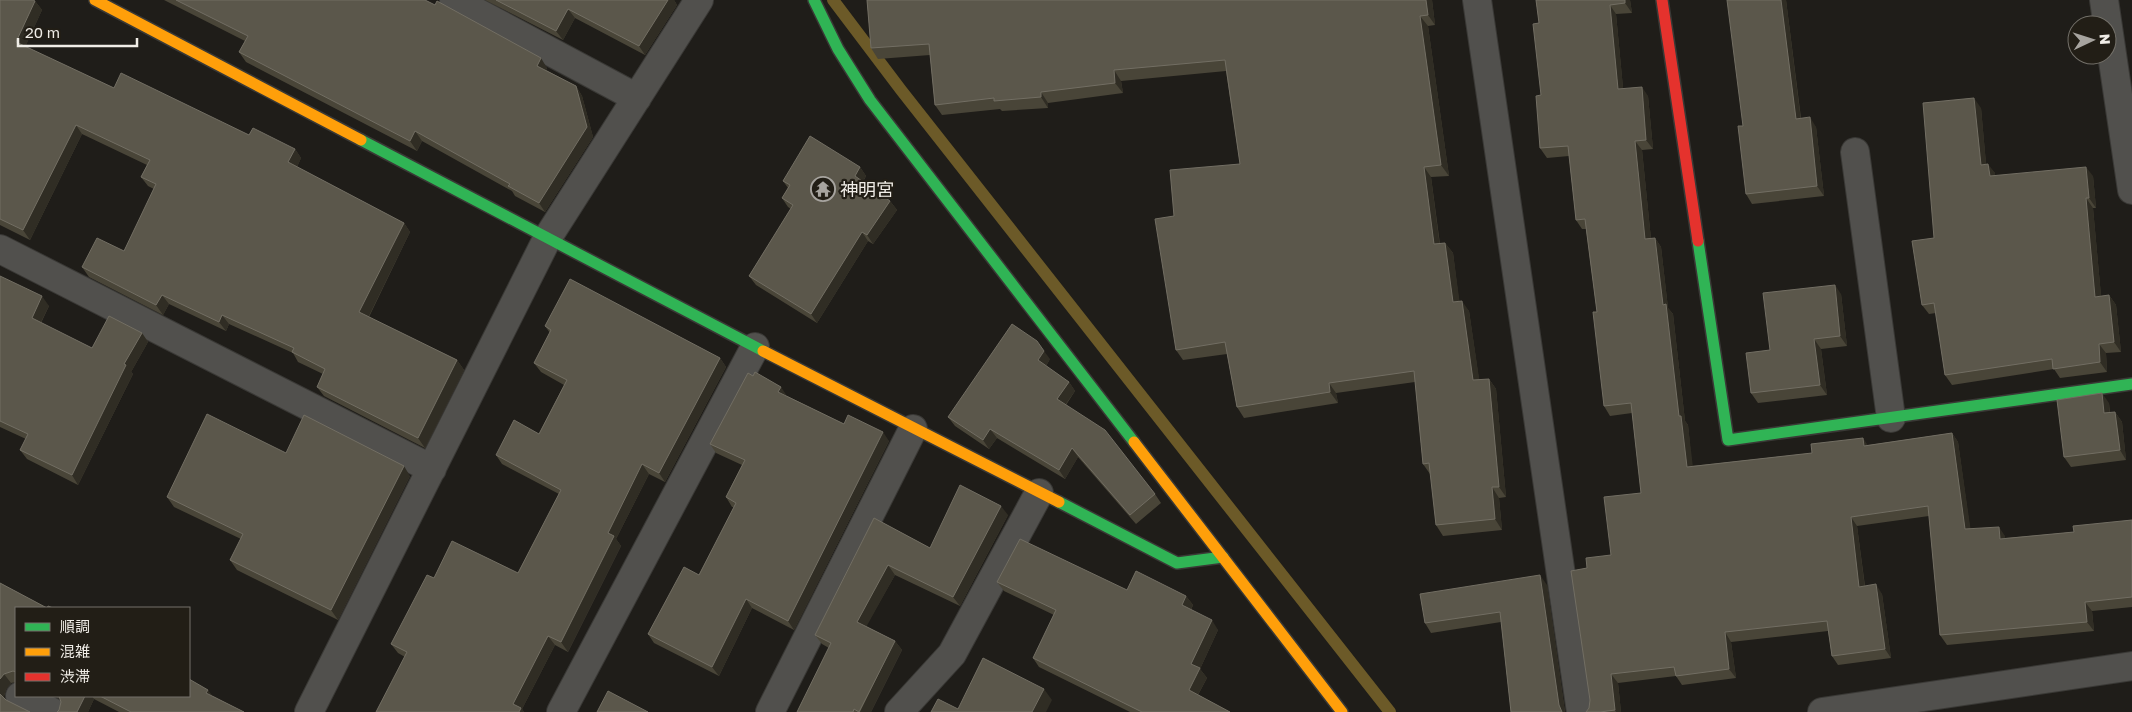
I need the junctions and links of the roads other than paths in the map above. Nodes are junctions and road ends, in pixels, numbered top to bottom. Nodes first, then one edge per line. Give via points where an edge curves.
1 (95, 0) edge
2 (454, 0) edge
3 (699, 0) edge
4 (814, 0) edge
5 (1478, 0) edge
6 (1662, 0) edge
7 (2104, 0) edge
8 (637, 98) junction
9 (1855, 152) dead end
10 (2132, 190) edge
11 (548, 237) junction
12 (0, 249) edge
13 (755, 347) junction
14 (2132, 384) edge
15 (1891, 418) junction
16 (913, 429) junction
17 (432, 469) junction
18 (1039, 493) junction
19 (1223, 557) junction
20 (2132, 666) edge
21 (0, 686) edge
22 (15, 694) edge
23 (22, 697) edge
24 (52, 712) edge
25 (309, 712) edge
26 (561, 712) edge
27 (770, 712) edge
28 (899, 712) edge
29 (1342, 712) edge
30 (1581, 712) edge
31 (1822, 712) edge

1 - 11 street
2 - 8 street
3 - 8 street
4 - 19 street via 838,49 870,100
5 - 30 street
6 - 15 street via 1728,440
7 - 10 street
8 - 11 street
9 - 15 street
11 - 13 street
11 - 17 street
12 - 17 street
13 - 16 street
13 - 26 street
14 - 15 street
16 - 18 street
16 - 27 street
17 - 25 street
18 - 19 street via 1177,563
18 - 28 street via 952,654
19 - 29 street
20 - 31 street
21 - 22 street
23 - 24 street

